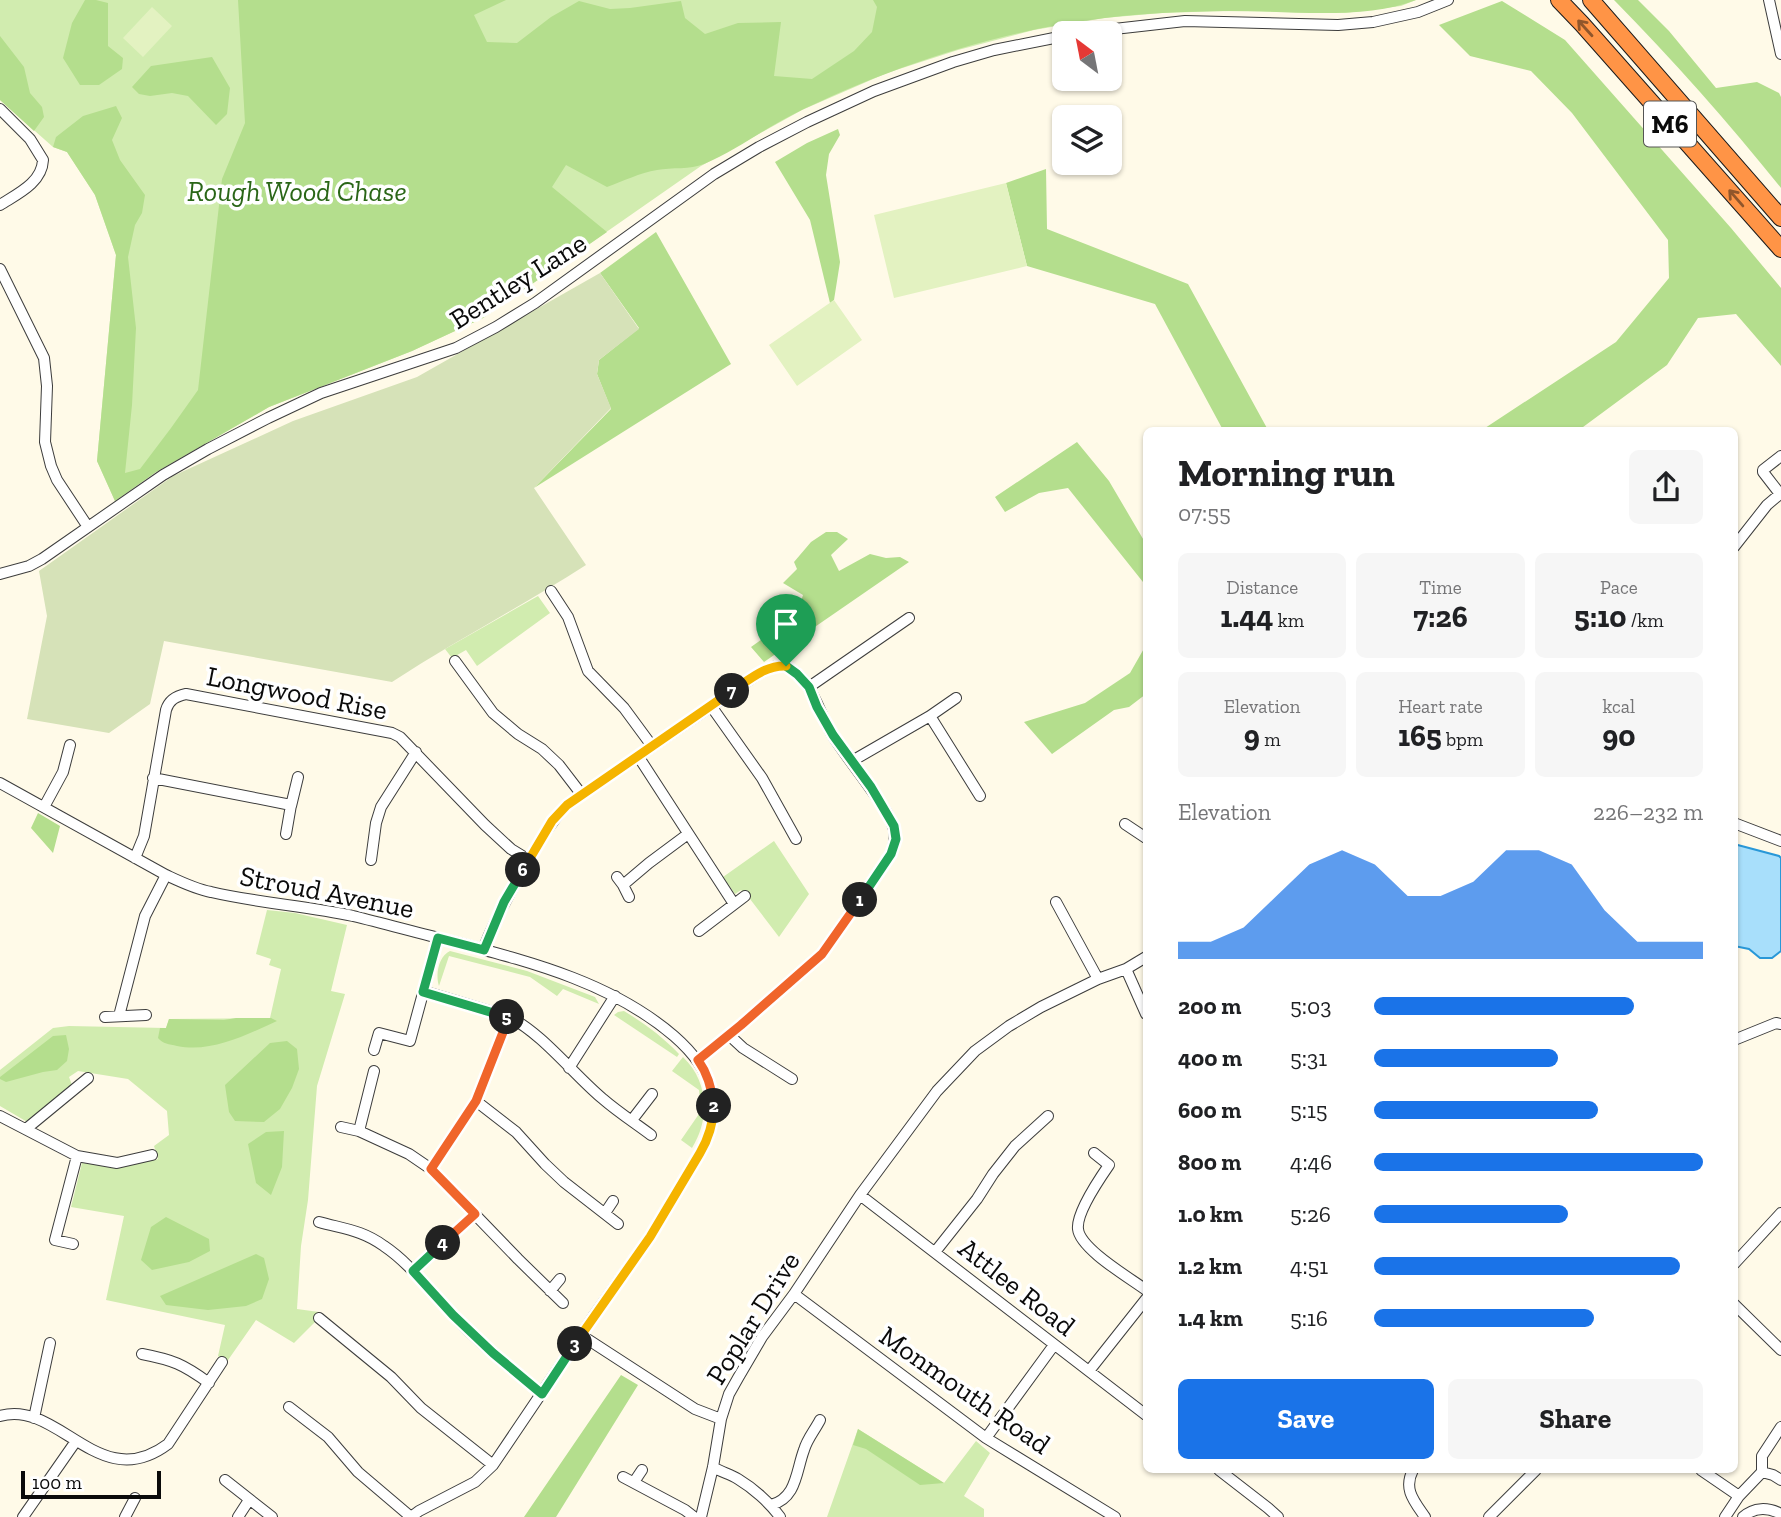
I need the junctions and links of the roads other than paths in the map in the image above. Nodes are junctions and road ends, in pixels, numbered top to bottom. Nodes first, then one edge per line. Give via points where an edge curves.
1 (1448, 0) edge
2 (1559, 0) edge
3 (1591, 0) edge
4 (1769, 0) edge
5 (1122, 28) edge
6 (1052, 38) edge
7 (1781, 54) edge
8 (0, 109) edge
9 (0, 205) edge
10 (1781, 218) edge
11 (1781, 249) edge
12 (0, 269) edge
13 (1781, 456) edge
14 (1780, 496) edge
15 (88, 527) junction
16 (1738, 542) edge
17 (0, 574) edge
18 (551, 591) dead end
19 (909, 618) dead end
20 (455, 661) dead end
21 (809, 687) junction
22 (941, 693) dead end
23 (711, 706) junction
24 (930, 716) junction
25 (69, 745) dead end
26 (652, 746) junction
27 (416, 752) junction
28 (638, 756) junction
29 (852, 761) junction
30 (298, 777) dead end
31 (153, 778) junction
32 (0, 783) edge
33 (582, 795) junction
34 (980, 796) dead end
35 (287, 805) junction
36 (44, 807) junction
37 (1125, 824) dead end
38 (1738, 825) edge
39 (286, 834) dead end
40 (688, 834) junction
41 (1143, 836) edge
42 (796, 839) dead end
43 (1781, 841) edge
44 (135, 858) junction
45 (372, 860) dead end
46 (529, 860) junction
47 (166, 876) junction
48 (745, 896) dead end
49 (629, 897) dead end
50 (1056, 902) dead end
51 (734, 904) junction
52 (699, 930) dead end
53 (438, 938) junction
54 (484, 950) junction
55 (1143, 959) edge
56 (1126, 969) junction
57 (1098, 979) junction
58 (423, 992) junction
59 (615, 996) junction
60 (1143, 1007) edge
61 (146, 1015) dead end
62 (119, 1016) junction
63 (105, 1017) dead end
64 (509, 1017) junction
65 (1781, 1024) edge
66 (729, 1035) junction
67 (1738, 1039) edge
68 (374, 1050) dead end
69 (698, 1060) junction
70 (791, 1066) dead end
71 (569, 1068) junction
72 (374, 1071) dead end
73 (88, 1078) dead end
74 (652, 1094) dead end
75 (476, 1101) junction
76 (0, 1116) edge
77 (1048, 1116) dead end
78 (632, 1121) junction
79 (341, 1127) dead end
80 (26, 1129) junction
81 (359, 1131) junction
82 (651, 1135) dead end
83 (1094, 1153) dead end
84 (77, 1156) junction
85 (152, 1156) dead end
86 (431, 1169) junction
87 (860, 1195) junction
88 (613, 1201) dead end
89 (332, 1212) dead end
90 (605, 1213) junction
91 (475, 1214) junction
92 (1781, 1214) edge
93 (618, 1224) dead end
94 (73, 1244) dead end
95 (935, 1252) junction
96 (1738, 1260) edge
97 (413, 1271) junction
98 (561, 1279) dead end
99 (1143, 1288) edge
100 (550, 1291) junction
101 (794, 1294) junction
102 (563, 1303) dead end
103 (1143, 1303) edge
104 (1738, 1308) edge
105 (319, 1318) dead end
106 (581, 1335) junction
107 (50, 1343) dead end
108 (1054, 1345) junction
109 (1781, 1350) edge
110 (142, 1354) dead end
111 (222, 1362) dead end
112 (1089, 1371) junction
113 (209, 1382) junction
114 (542, 1394) junction
115 (289, 1407) dead end
116 (1143, 1413) edge
117 (299, 1415) junction
118 (0, 1416) edge
119 (34, 1418) junction
120 (721, 1419) junction
121 (820, 1420) dead end
122 (291, 1426) dead end
123 (1781, 1427) edge
124 (986, 1438) junction
125 (76, 1441) junction
126 (493, 1465) junction
127 (713, 1467) junction
128 (642, 1470) dead end
129 (1762, 1472) junction
130 (1223, 1473) edge
131 (1411, 1473) edge
132 (1533, 1473) edge
133 (1706, 1473) edge
134 (623, 1477) dead end
135 (225, 1480) dead end
136 (1781, 1480) edge
137 (634, 1482) junction
138 (1739, 1496) junction
139 (135, 1497) dead end
140 (249, 1500) junction
141 (771, 1505) junction
142 (1268, 1508) junction
143 (1781, 1514) edge
144 (23, 1517) edge
145 (125, 1517) edge
146 (238, 1517) edge
147 (272, 1517) edge
148 (411, 1517) edge
149 (694, 1517) edge
150 (701, 1517) edge
151 (780, 1517) edge
152 (1115, 1517) edge
153 (1258, 1517) edge
154 (1278, 1517) edge
155 (1425, 1517) edge
156 (1489, 1517) edge
157 (1725, 1517) edge
158 (1743, 1517) edge

1 - 5 street via 1373,22 1185,21
11 -> 2 highway, M6
3 - 10 highway, M6
4 - 7 street
6 - 15 street, Bentley Lane via 953,62 807,122 713,174 496,327 456,348 294,405 163,475
8 - 9 street via 30,139 43,160 29,185
12 - 15 street via 44,358 45,442 51,466
13 - 14 street via 1763,470
14 - 16 street via 1767,505
15 - 17 street, Bentley Lane via 29,566
18 - 26 street via 568,617 588,671
19 - 21 street
20 - 33 street via 493,713 559,765
21 - 23 street via 786,666 776,666
21 - 29 street
22 - 24 street via 952,701
23 - 26 street
23 - 42 street via 762,778
24 - 29 street
24 - 34 street via 970,770
25 - 36 street via 63,772
26 - 28 street
27 - 31 street, Longwood Rise via 392,733 186,694 168,705
27 - 45 street via 381,807
27 - 46 street, Longwood Rise via 485,825
28 - 33 street
28 - 40 street
29 - 66 street via 894,826 891,854 822,954
30 - 35 street
31 - 35 street
31 - 44 street, Longwood Rise via 144,836
32 - 36 street, Stroud Avenue
33 - 46 street via 552,821
35 - 39 street
36 - 44 street, Stroud Avenue
37 - 41 street
38 - 43 street
40 - 49 street via 620,881
40 - 51 street
44 - 47 street, Stroud Avenue
46 - 54 street via 504,902
47 - 53 street, Stroud Avenue via 207,891 353,916
47 - 62 street via 145,916
48 - 51 street
50 - 57 street
51 - 52 street
53 - 54 street, Stroud Avenue
53 - 58 street
54 - 59 street, Stroud Avenue via 548,968
55 - 56 street, Poplar Drive
56 - 57 street, Poplar Drive
56 - 60 street
57 - 87 street, Poplar Drive via 1041,1007 975,1051 937,1091
58 - 64 street
58 - 68 street via 410,1041 379,1033
59 - 69 street, Stroud Avenue via 659,1023
59 - 71 street
61 - 62 street
62 - 63 street
64 - 71 street via 536,1035
64 - 75 street
65 - 67 street
66 - 69 street
66 - 70 street via 788,1077
69 - 106 street, Stroud Avenue via 708,1076 714,1105 708,1139 650,1237
71 - 78 street
72 - 81 street
73 - 80 street
74 - 78 street
75 - 86 street
75 - 90 street
76 - 80 street
77 - 95 street via 1015,1146
78 - 82 street
79 - 81 street
80 - 84 street
81 - 86 street
83 - 99 street via 1109,1165 1080,1218 1081,1238
84 - 85 street via 117,1163
84 - 94 street via 55,1240
86 - 91 street
87 - 95 street, Attlee Road
87 - 101 street, Poplar Drive
88 - 90 street
89 - 97 street via 324,1224 366,1235
90 - 93 street
91 - 97 street
91 - 100 street
92 - 96 street
95 - 108 street, Attlee Road
97 - 114 street via 453,1315
98 - 100 street
100 - 102 street
101 - 120 street, Poplar Drive via 738,1377
101 - 124 street, Monmouth Road
103 - 112 street
104 - 109 street
105 - 126 street via 332,1321 421,1408
106 - 114 street, Stroud Avenue
106 - 120 street via 695,1409
107 - 119 street
108 - 112 street, Attlee Road
108 - 124 street
110 - 113 street via 171,1360
111 - 113 street
112 - 116 street, Attlee Road
113 - 125 street via 168,1444 146,1456 125,1461
114 - 126 street, Stroud Avenue
115 - 117 street
117 - 122 street
117 - 148 street
118 - 119 street via 13,1412
119 - 125 street
120 - 127 street, Poplar Drive
121 - 141 street via 804,1447 791,1491
123 - 129 street via 1762,1456
124 - 152 street, Monmouth Road
125 - 144 street
126 - 148 street, Stroud Avenue via 475,1482
127 - 141 street via 744,1483
127 - 150 street, Poplar Drive
128 - 137 street
129 - 136 street
129 - 138 street
130 - 142 street
131 - 155 street via 1411,1498
132 - 156 street
133 - 138 street
134 - 137 street
135 - 140 street
137 - 149 street
138 - 157 street
139 - 145 street
140 - 146 street
140 - 147 street
141 - 151 street
142 - 153 street
142 - 154 street
143 - 158 street via 1762,1508

